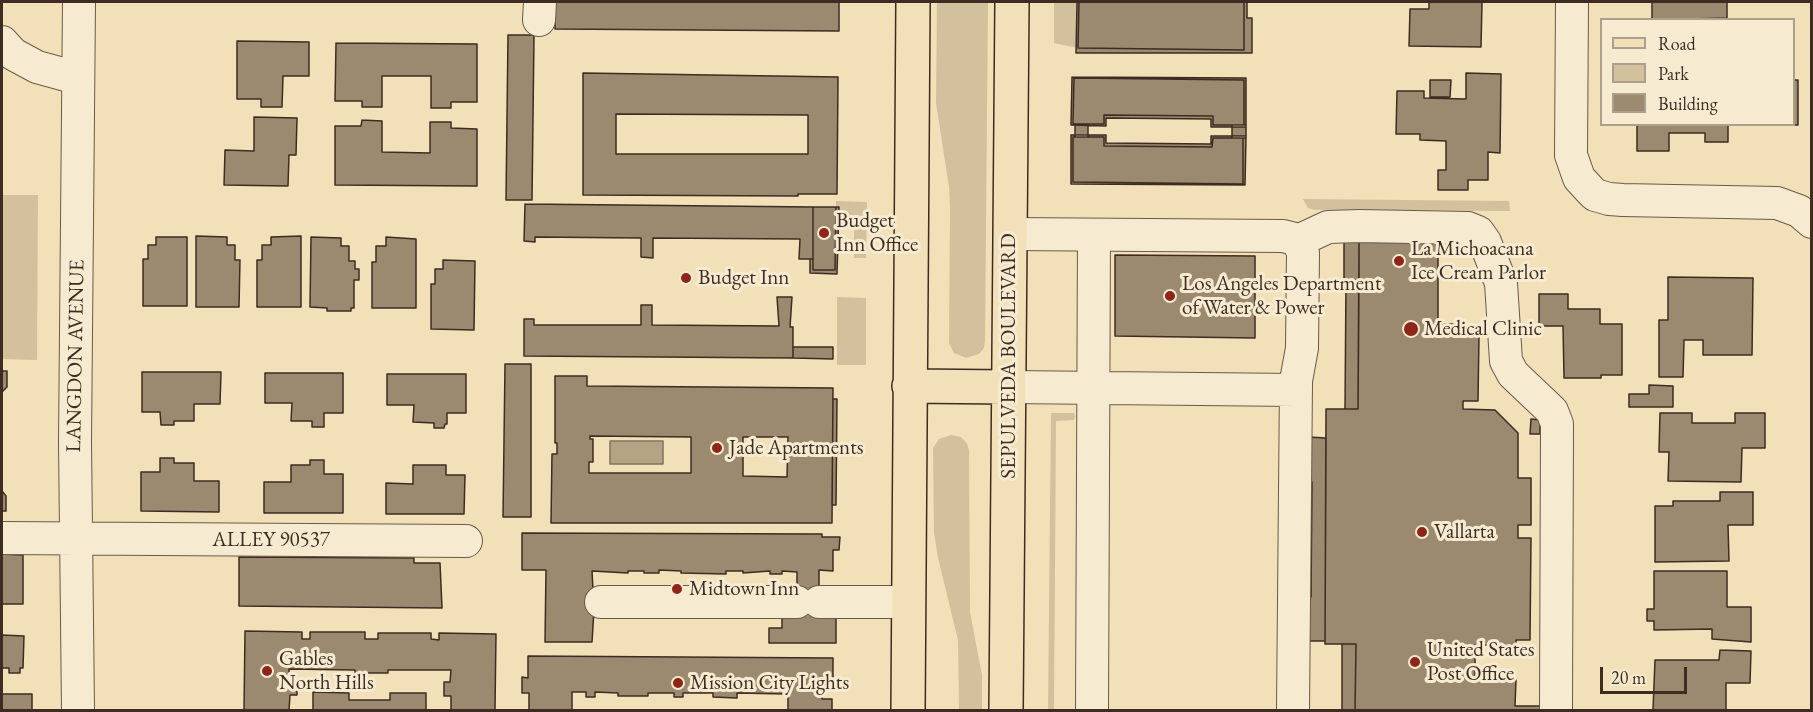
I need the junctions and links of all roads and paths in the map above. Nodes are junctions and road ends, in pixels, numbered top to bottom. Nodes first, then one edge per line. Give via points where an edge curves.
1 (79, 2) edge
2 (913, 2) edge
3 (1012, 2) edge
4 (1572, 2) edge
5 (2, 42) edge
6 (77, 78) junction
7 (1810, 219) edge
8 (1010, 234) junction
9 (1094, 235) junction
10 (1298, 241) junction
11 (909, 386) junction
12 (1009, 387) junction
13 (1093, 388) junction
14 (1296, 390) junction
15 (2, 537) edge
16 (75, 538) junction
17 (466, 541) dead end
18 (601, 602) dead end
19 (909, 602) junction
20 (78, 711) edge
21 (908, 711) edge
22 (1006, 711) edge
23 (1092, 711) edge
24 (1293, 711) edge
25 (1556, 711) edge

1 - 6 street, LANGDON AVENUE
2 - 11 main road
3 - 8 main road, SEPULVEDA BOULEVARD
4 - 7 street via 1571,155 1579,178 1595,195 1640,201 1777,203
5 - 6 street via 13,54 37,67
6 - 16 street, LANGDON AVENUE
8 - 9 street
8 - 12 main road, SEPULVEDA BOULEVARD
9 - 10 street via 1283,236
9 - 13 street
10 - 14 street via 1303,253 1302,348
10 - 25 street via 1328,227 1359,226 1468,228 1478,232 1485,242 1502,292 1506,361 1513,374 1552,411 1557,424
11 - 12 main road
11 - 19 main road
12 - 13 street
12 - 22 main road, SEPULVEDA BOULEVARD
13 - 14 street
13 - 23 street
14 - 24 street
15 - 16 street, ALLEY 90537
16 - 17 street, ALLEY 90537
16 - 20 street, LANGDON AVENUE
18 - 19 street
19 - 21 main road

